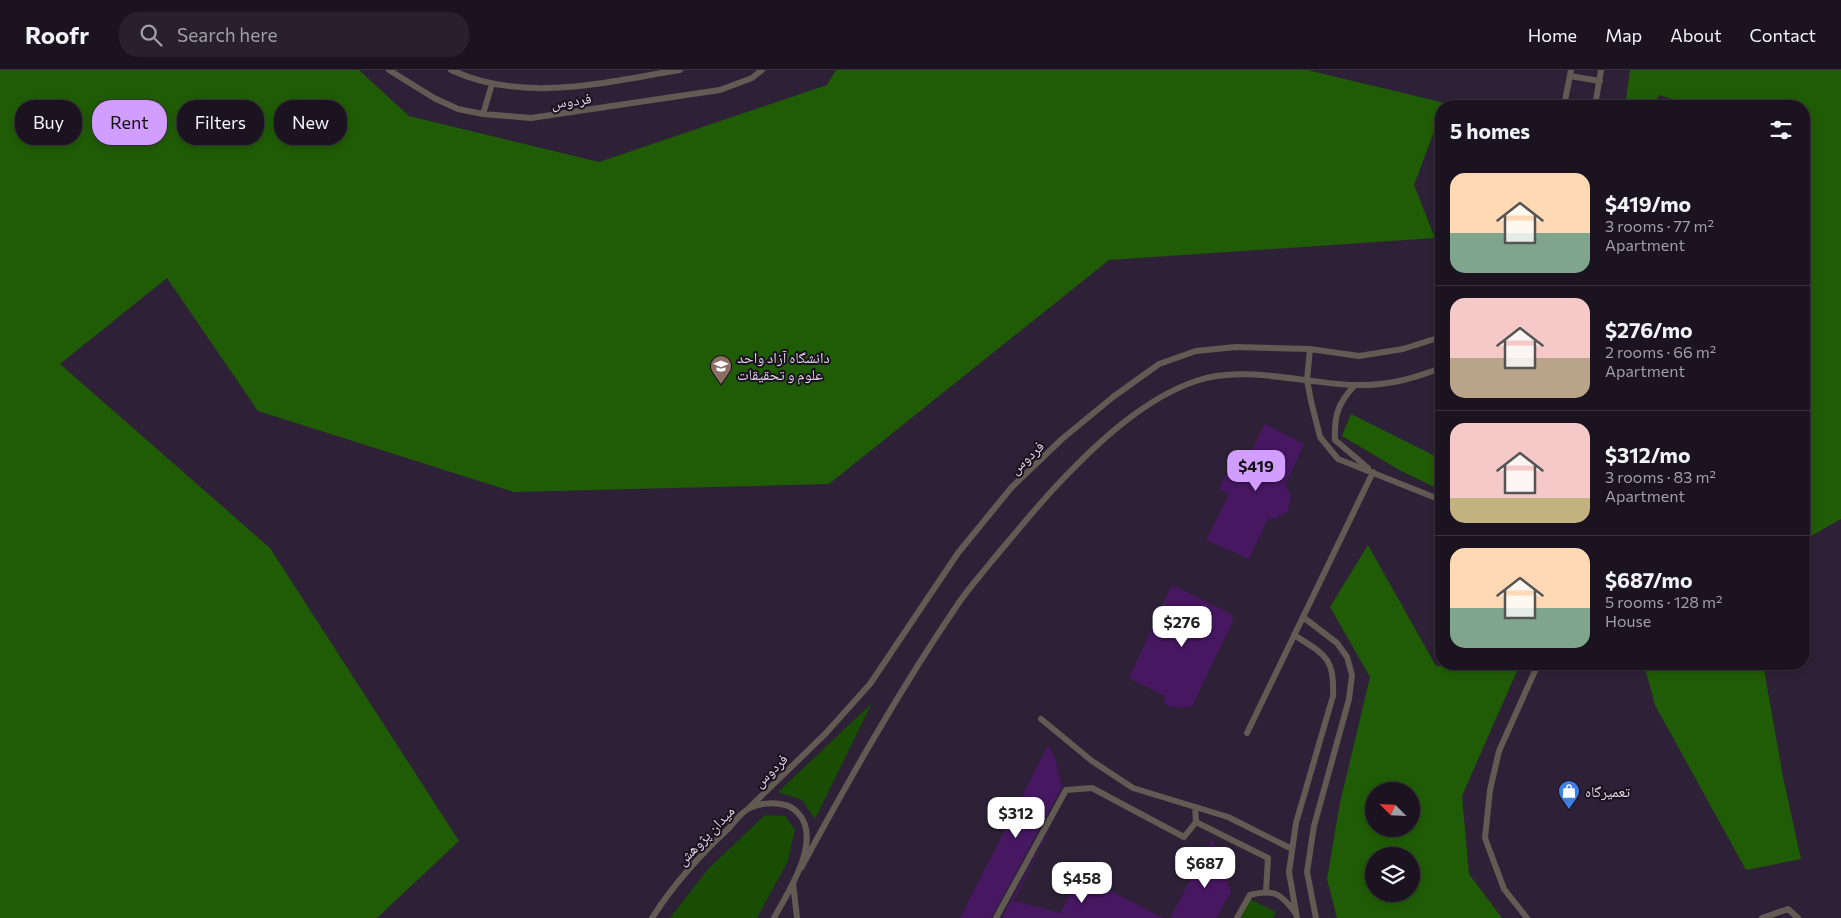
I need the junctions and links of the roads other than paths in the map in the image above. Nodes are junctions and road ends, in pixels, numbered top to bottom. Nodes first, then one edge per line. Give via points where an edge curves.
1 (389, 70) edge
2 (450, 70) edge
3 (680, 70) edge
4 (762, 70) edge
5 (1601, 70) edge
6 (1570, 73) edge
7 (1600, 81) junction
8 (492, 84) junction
9 (1565, 100) edge
10 (1596, 100) edge
11 (483, 114) junction
12 (1435, 339) edge
13 (1310, 349) junction
14 (1435, 370) edge
15 (1307, 380) junction
16 (1355, 385) junction
17 (1373, 472) junction
18 (1435, 498) edge
19 (1303, 617) junction
20 (1294, 635) junction
21 (1535, 670) edge
22 (1041, 719) dead end
23 (1247, 733) dead end
24 (1195, 807) junction
25 (748, 809) junction
26 (1196, 822) junction
27 (1292, 849) junction
28 (801, 868) junction
29 (792, 883) junction
30 (1266, 891) junction
31 (1297, 916) edge
32 (652, 918) edge
33 (774, 918) edge
34 (797, 918) edge
35 (996, 918) edge
36 (1237, 918) edge
37 (1316, 918) edge
38 (1527, 918) edge
39 (1762, 918) edge
40 (1798, 918) edge

1 - 11 lane, فردوس via 434,98 458,109
2 - 8 lane, فردوس
3 - 8 lane, فردوس via 561,89 530,90
4 - 11 lane, فردوس via 752,78 720,90 531,118
5 - 7 lane
6 - 7 lane
6 - 9 lane
7 - 10 lane
8 - 11 lane
12 - 13 lane, فردوس via 1403,349 1359,356
13 - 15 lane
13 - 25 lane, فردوس via 1236,347 1196,351 1158,364 1113,397 1062,439 1011,488 958,553 870,684 826,733
14 - 16 lane via 1407,381
15 - 16 lane
15 - 17 lane via 1320,437 1338,458
15 - 28 lane via 1220,375 1196,380 1170,392 1126,421 1082,459 1035,509 959,602 862,756
16 - 17 lane via 1341,400 1335,423 1335,440
17 - 18 lane
17 - 19 lane
19 - 20 lane
19 - 37 lane via 1337,643 1347,657 1352,675 1349,699 1314,826 1307,872
20 - 23 lane
20 - 27 lane via 1323,653 1334,676 1333,696 1296,822
21 - 38 lane via 1499,751 1490,790 1485,838 1504,889
22 - 24 lane via 1092,761 1133,788
24 - 26 lane
24 - 27 lane via 1228,817
25 - 28 lane, میدان پژوهش via 780,804 790,806 800,816 808,830
25 - 32 lane, میدان پژوهش via 704,852 665,897
26 - 30 lane via 1268,858
26 - 35 lane via 1184,837 1092,788 1066,790
27 - 31 lane via 1289,872
28 - 29 lane, میدان پژوهش
29 - 33 lane, میدان پژوهش
29 - 34 lane
30 - 31 lane via 1283,896
30 - 36 lane via 1250,895
39 - 40 lane via 1788,909

